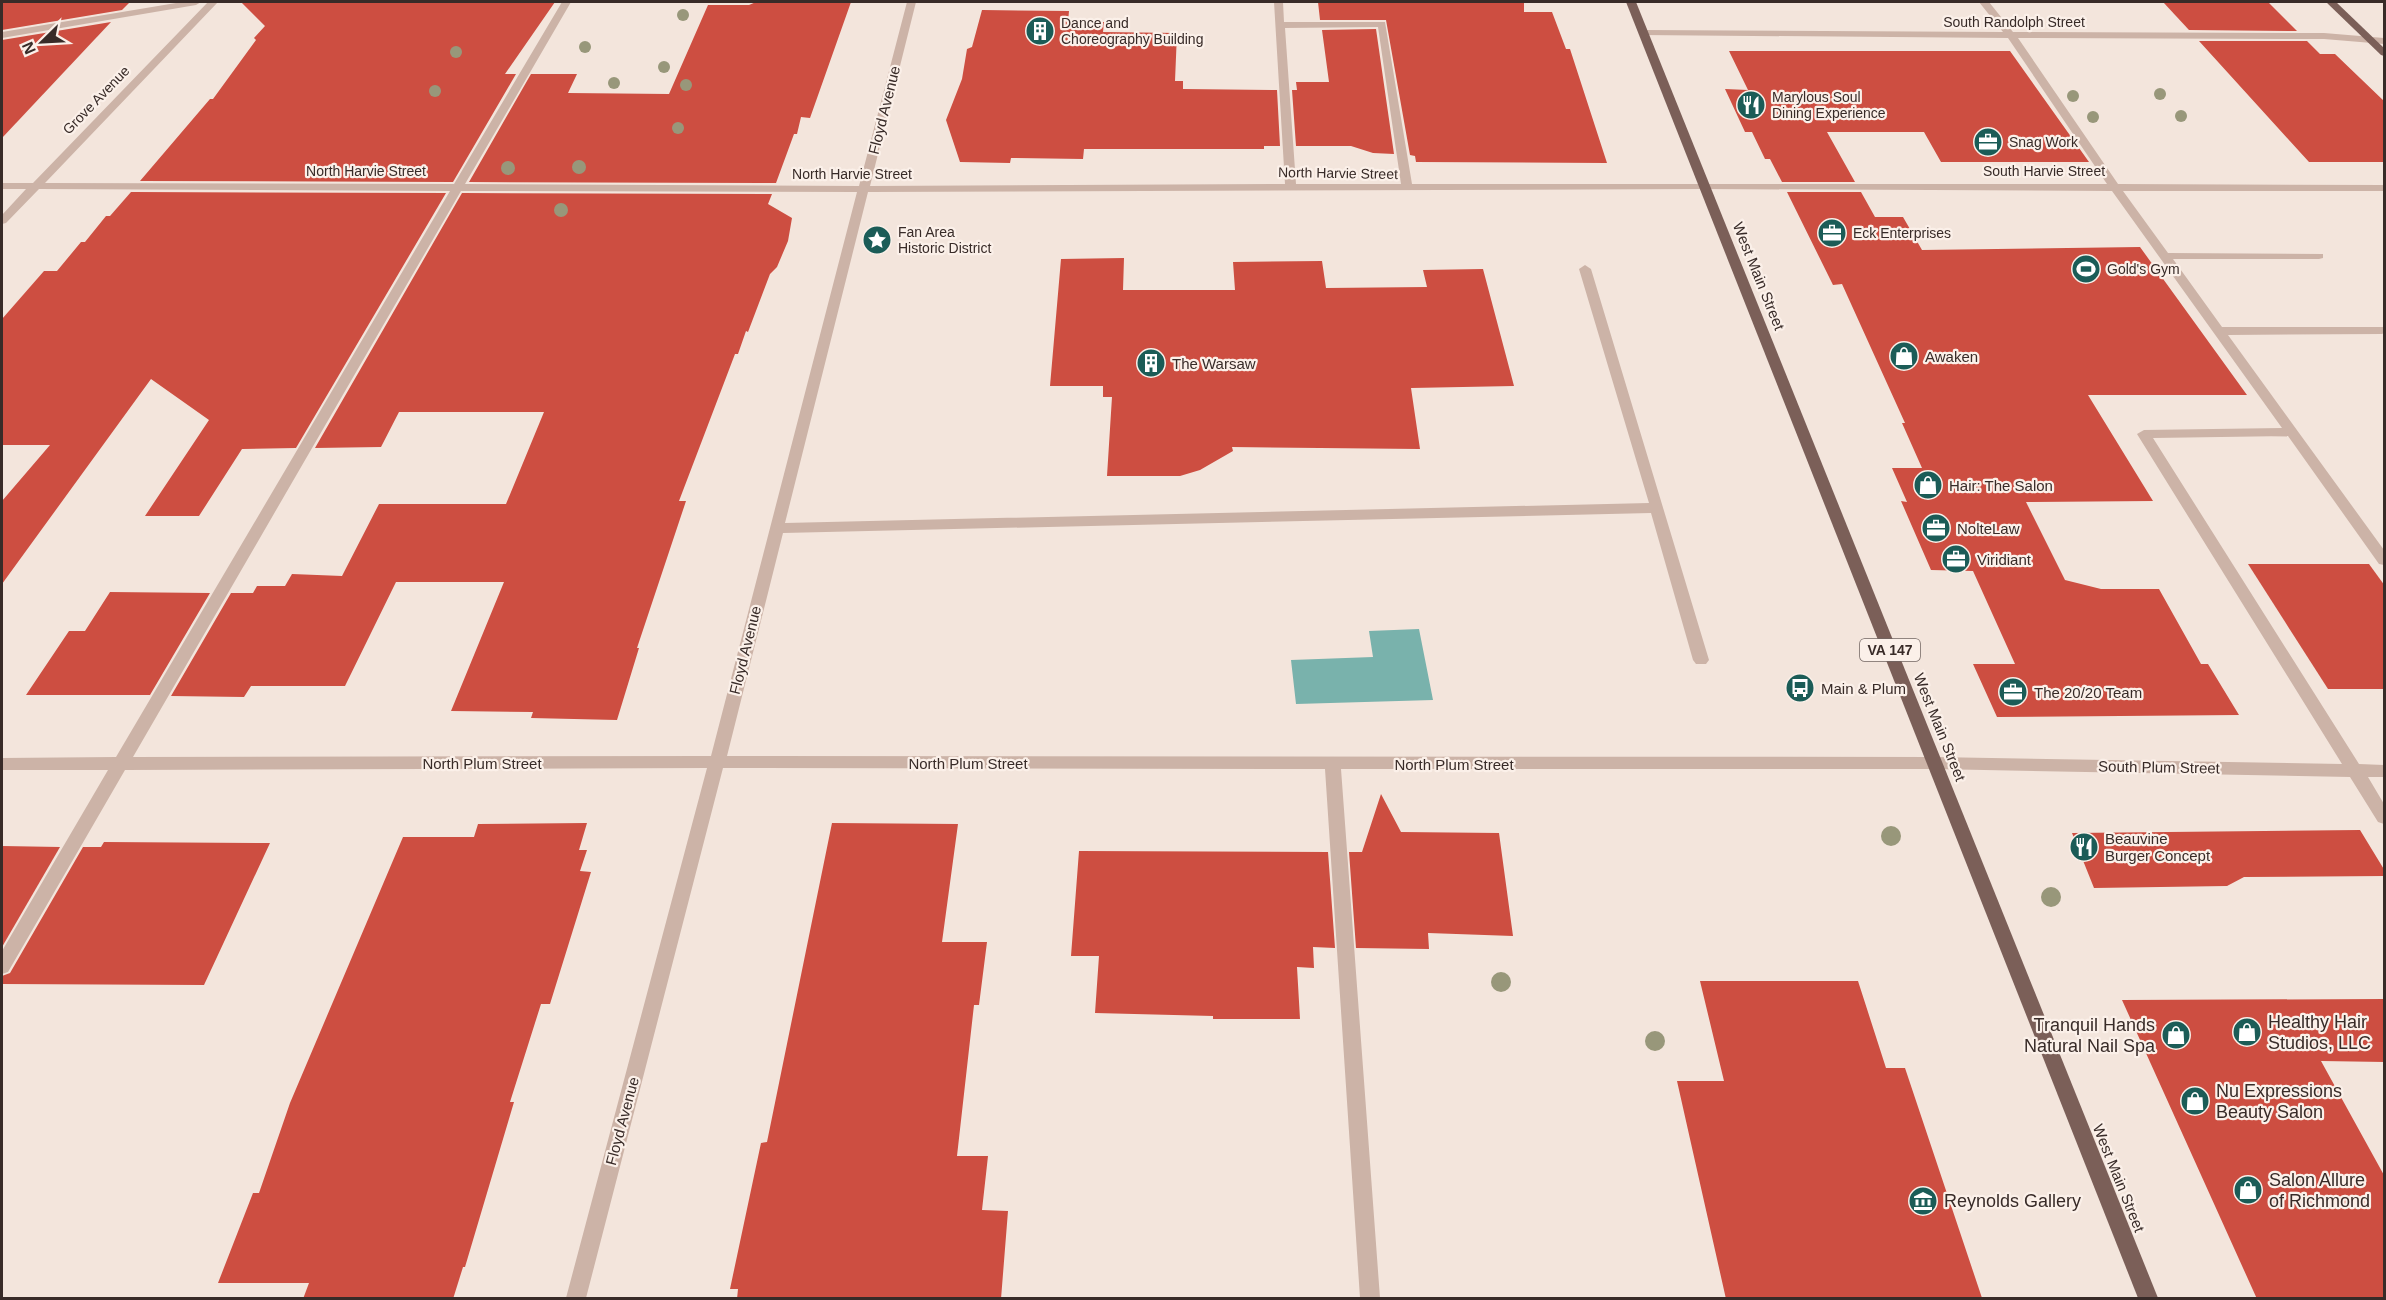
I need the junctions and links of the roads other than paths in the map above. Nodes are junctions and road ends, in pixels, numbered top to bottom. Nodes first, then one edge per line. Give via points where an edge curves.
1 (196, 2) edge
2 (213, 2) edge
3 (566, 2) edge
4 (911, 2) edge
5 (1278, 2) edge
6 (1631, 2) edge
7 (1984, 2) edge
8 (2331, 2) edge
9 (1279, 25) junction
10 (1644, 33) junction
11 (2, 35) edge
12 (2011, 35) junction
13 (2371, 40) junction
14 (2385, 41) edge
15 (2385, 53) edge
16 (2, 186) edge
17 (34, 186) junction
18 (457, 186) junction
19 (1703, 186) junction
20 (2115, 186) junction
21 (1291, 187) junction
22 (1407, 188) junction
23 (2385, 188) edge
24 (864, 189) junction
25 (2, 221) edge
26 (2165, 256) junction
27 (2319, 256) dead end
28 (1585, 269) dead end
29 (2382, 330) dead end
30 (2218, 331) junction
31 (2291, 432) junction
32 (1657, 508) junction
33 (776, 528) junction
34 (2385, 560) edge
35 (1701, 660) dead end
36 (717, 762) junction
37 (1934, 763) junction
38 (2, 764) edge
39 (1333, 764) junction
40 (118, 765) junction
41 (2354, 770) junction
42 (2385, 771) edge
43 (2385, 817) edge
44 (2, 966) edge
45 (576, 1299) edge
46 (1370, 1299) edge
47 (2148, 1299) edge

1 - 11 street
2 - 17 street, Grove Avenue
3 - 18 street
4 - 24 street, Floyd Avenue
5 - 9 street
6 - 10 main road, West Main Street / VA 147
7 - 12 street
8 - 13 main road
9 - 21 street
9 - 22 street via 1382,24
10 - 12 street, South Randolph Street
10 - 19 main road, West Main Street / VA 147
12 - 13 street, South Randolph Street via 2324,36
12 - 20 street
13 - 14 street, South Randolph Street
13 - 15 main road
16 - 17 street, North Harvie Street
17 - 18 street, North Harvie Street
17 - 25 street, Grove Avenue
18 - 24 street, North Harvie Street
18 - 40 street
19 - 20 street, South Harvie Street
19 - 22 street, North Harvie Street
19 - 37 main road, West Main Street / VA 147
20 - 23 street, South Harvie Street
20 - 26 street
21 - 22 street, North Harvie Street
21 - 24 street, North Harvie Street
24 - 33 street, Floyd Avenue
26 - 27 street
26 - 30 street
28 - 32 street
29 - 30 street
30 - 31 street
31 - 34 street
31 - 41 street via 2144,435
32 - 33 street
32 - 35 street
33 - 36 street, Floyd Avenue
36 - 39 street, North Plum Street
36 - 40 street, North Plum Street
36 - 45 street, Floyd Avenue
37 - 39 street, North Plum Street
37 - 41 street, South Plum Street
37 - 47 main road, West Main Street / VA 147
38 - 40 street, North Plum Street
39 - 46 street
40 - 44 street
41 - 42 street, South Plum Street
41 - 43 street

